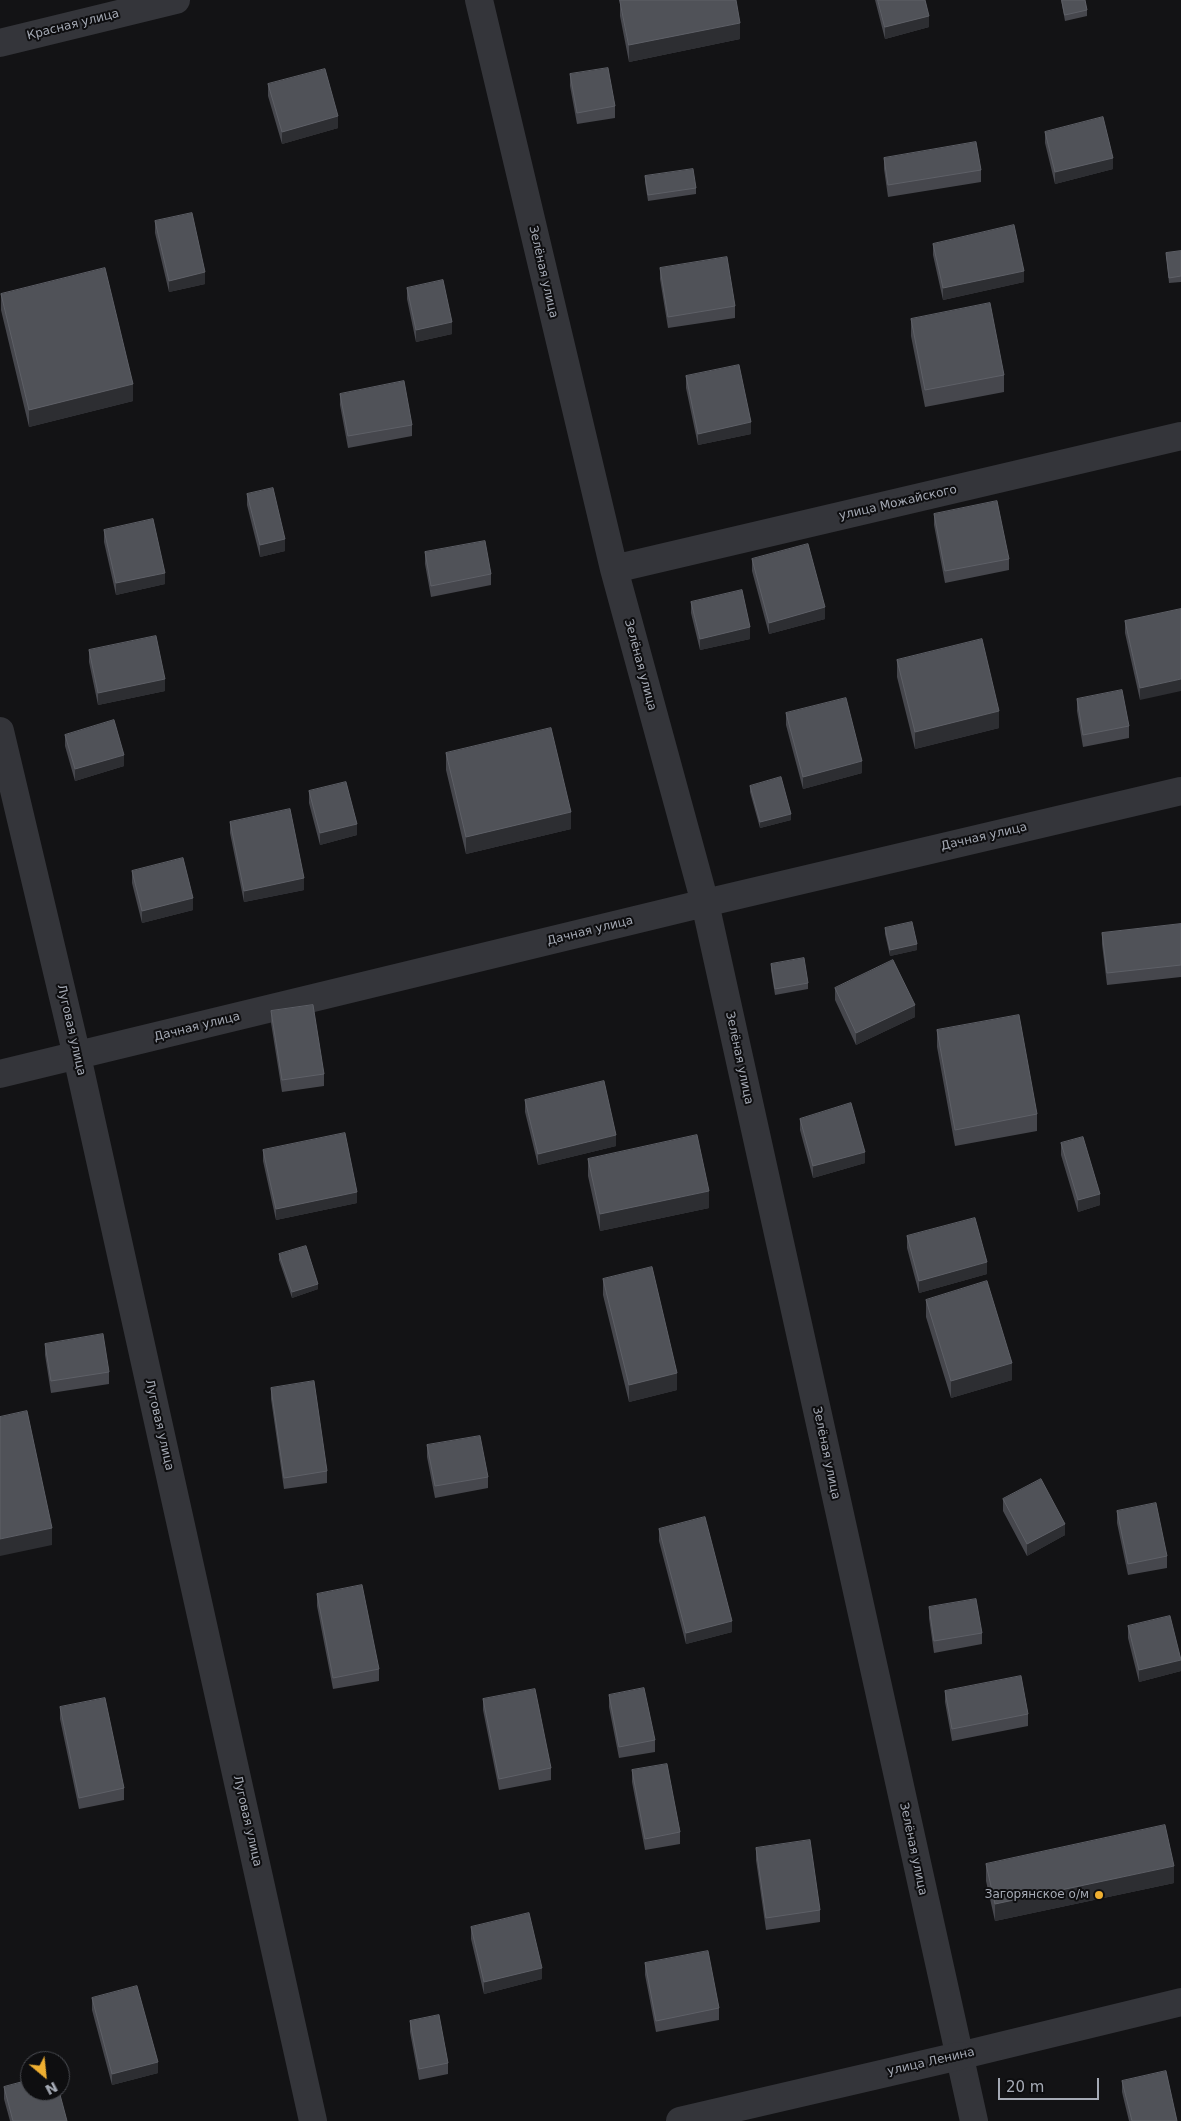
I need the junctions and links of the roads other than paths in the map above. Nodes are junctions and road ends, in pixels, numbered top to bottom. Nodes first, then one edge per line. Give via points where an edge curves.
1 (176, 0) edge
2 (479, 0) edge
3 (0, 44) edge
4 (1181, 436) edge
5 (614, 569) junction
6 (0, 730) edge
7 (1181, 791) edge
8 (704, 903) junction
9 (77, 1056) junction
10 (0, 1074) edge
11 (1181, 2002) edge
12 (959, 2056) junction
13 (313, 2121) edge
14 (680, 2121) edge
15 (974, 2121) edge

1 - 3 street, Красная улица
2 - 5 street, Зелёная улица
4 - 5 street, улица Можайского
5 - 8 street, Зелёная улица
6 - 9 street, Луговая улица
7 - 8 street, Дачная улица
8 - 9 street, Дачная улица
8 - 12 street, Зелёная улица
9 - 10 street, Дачная улица
9 - 13 street, Луговая улица
11 - 12 street, улица Ленина
12 - 14 street, улица Ленина
12 - 15 street, Зелёная улица

